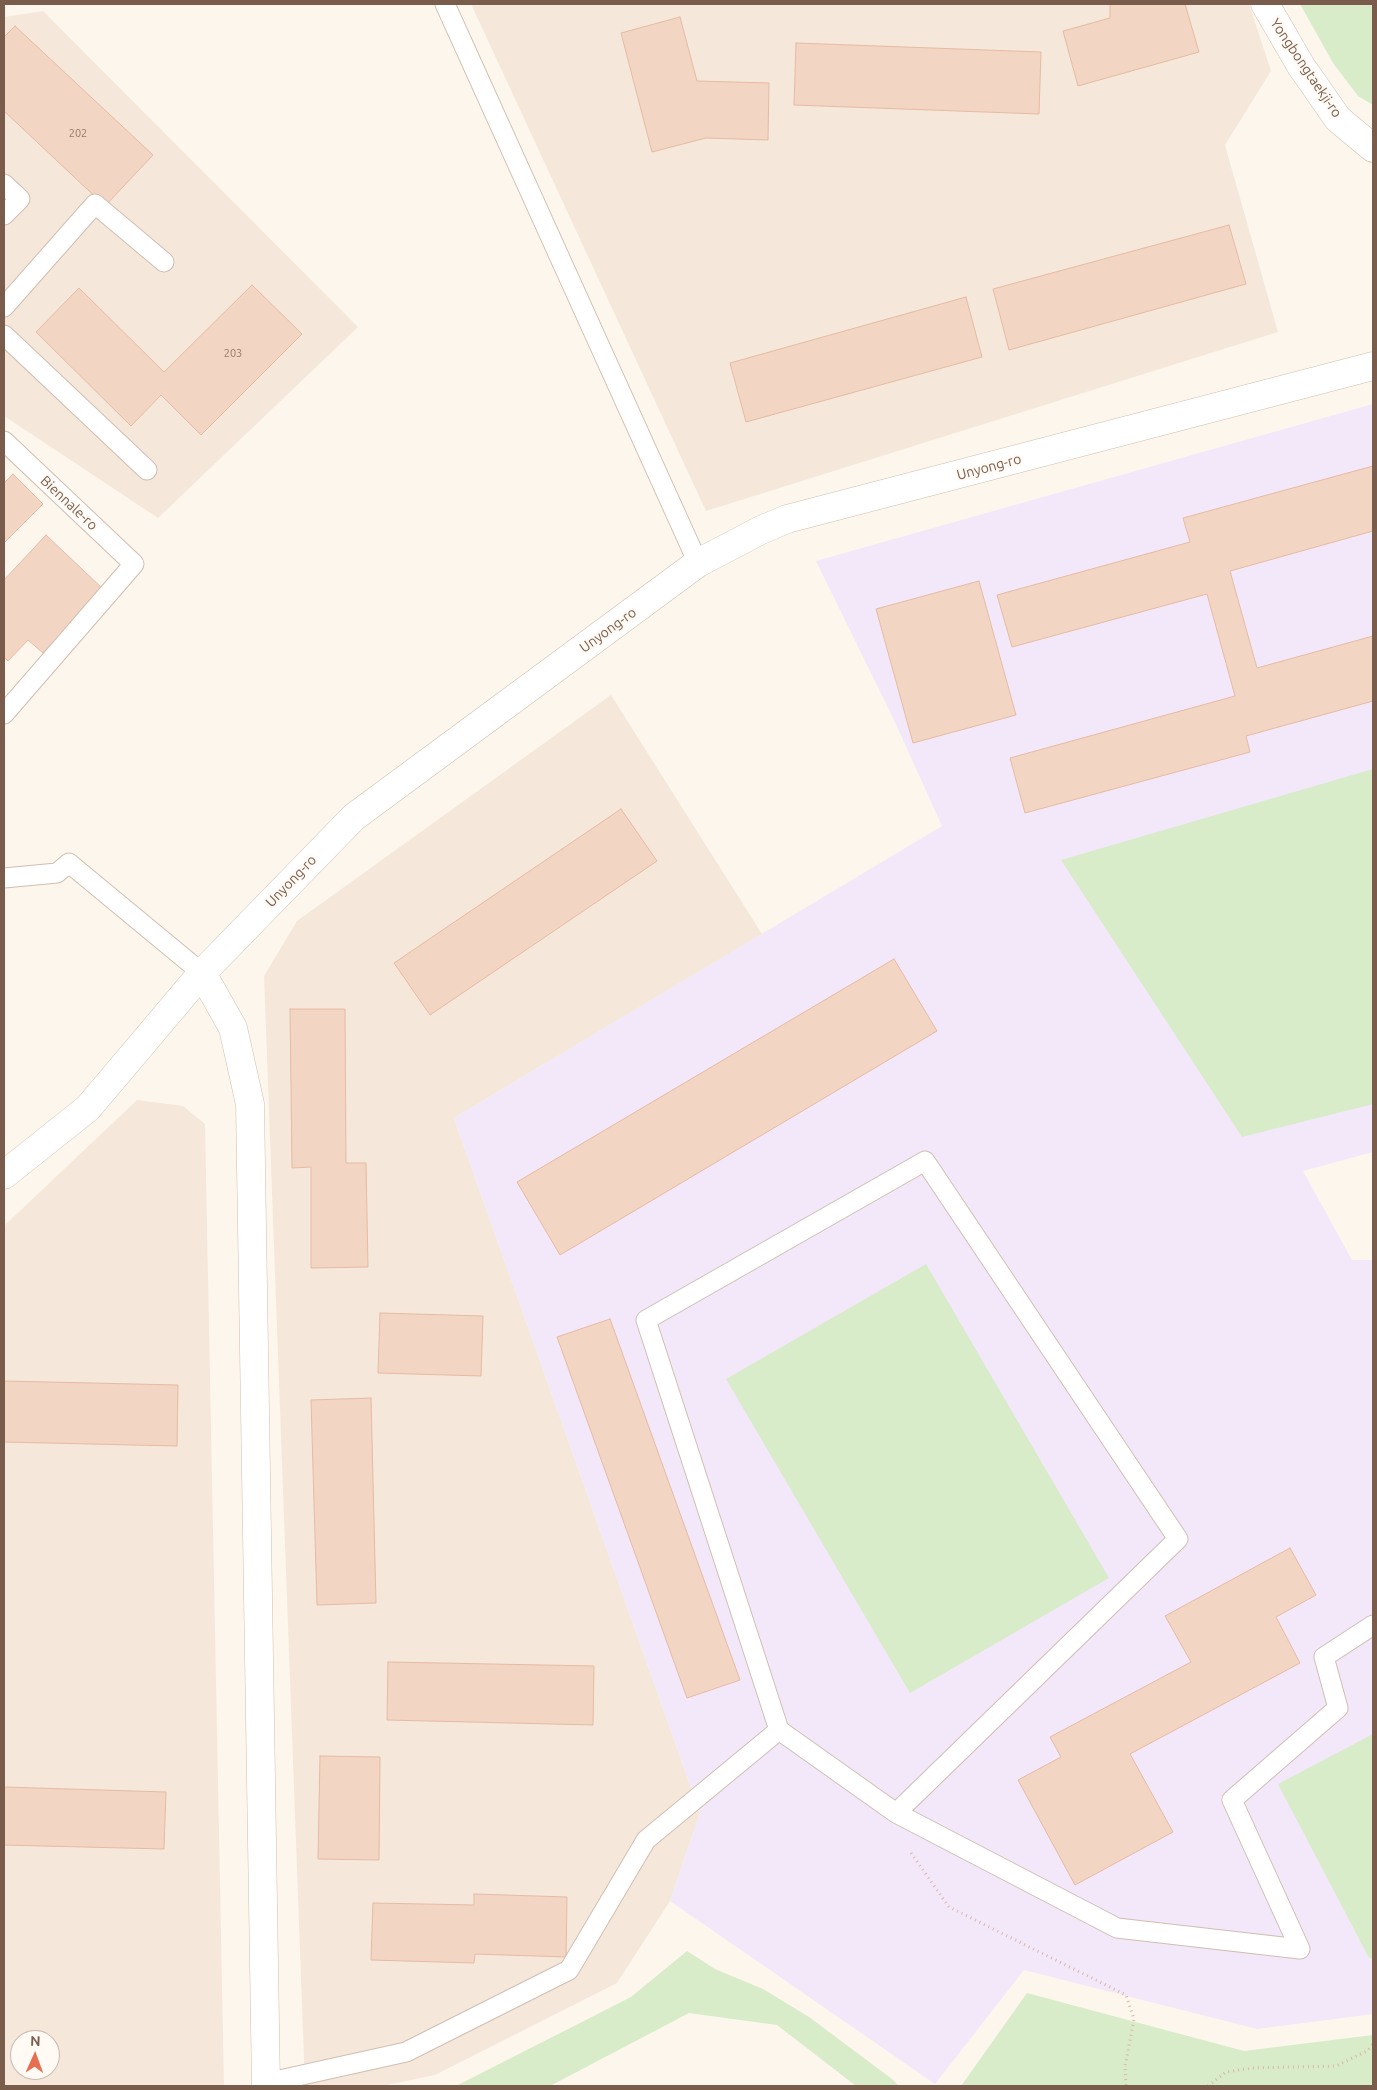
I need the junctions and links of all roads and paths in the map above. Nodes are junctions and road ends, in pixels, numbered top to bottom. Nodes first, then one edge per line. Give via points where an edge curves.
1 (445, 4) edge
2 (1265, 4) edge
3 (1373, 148) edge
4 (4, 184) edge
5 (4, 215) edge
6 (164, 262) dead end
7 (7, 298) edge
8 (4, 334) edge
9 (1373, 366) edge
10 (4, 441) edge
11 (147, 470) dead end
12 (698, 563) junction
13 (4, 714) edge
14 (4, 878) edge
15 (202, 973) junction
16 (4, 1175) edge
17 (1373, 1625) edge
18 (779, 1730) junction
19 (896, 1813) junction
20 (910, 1852) dead end
21 (1373, 2044) edge
22 (266, 2084) edge
23 (1126, 2086) edge
24 (1208, 2086) edge

1 - 12 lane
2 - 3 street, Yongbongtaekji-ro via 1301,66 1338,119
4 - 5 lane via 20,199
6 - 7 lane via 95,204
8 - 11 lane
9 - 12 street, Unyong-ro via 787,519
10 - 13 lane, Biennale-ro via 134,564
12 - 15 street, Unyong-ro via 354,817
14 - 15 lane via 57,873 68,863
15 - 16 street, Unyong-ro via 88,1108
15 - 22 street via 233,1028 250,1104
17 - 19 lane via 1324,1657 1338,1708 1232,1800 1300,1949 1117,1928
18 - 19 lane
18 - 19 lane via 646,1320 924,1162 1178,1539
18 - 22 lane via 646,1840 570,1970 406,2052
20 - 23 path via 949,1907 1126,1995 1134,2019 1125,2067
21 - 24 path via 1367,2051 1336,2066 1252,2068 1226,2072

